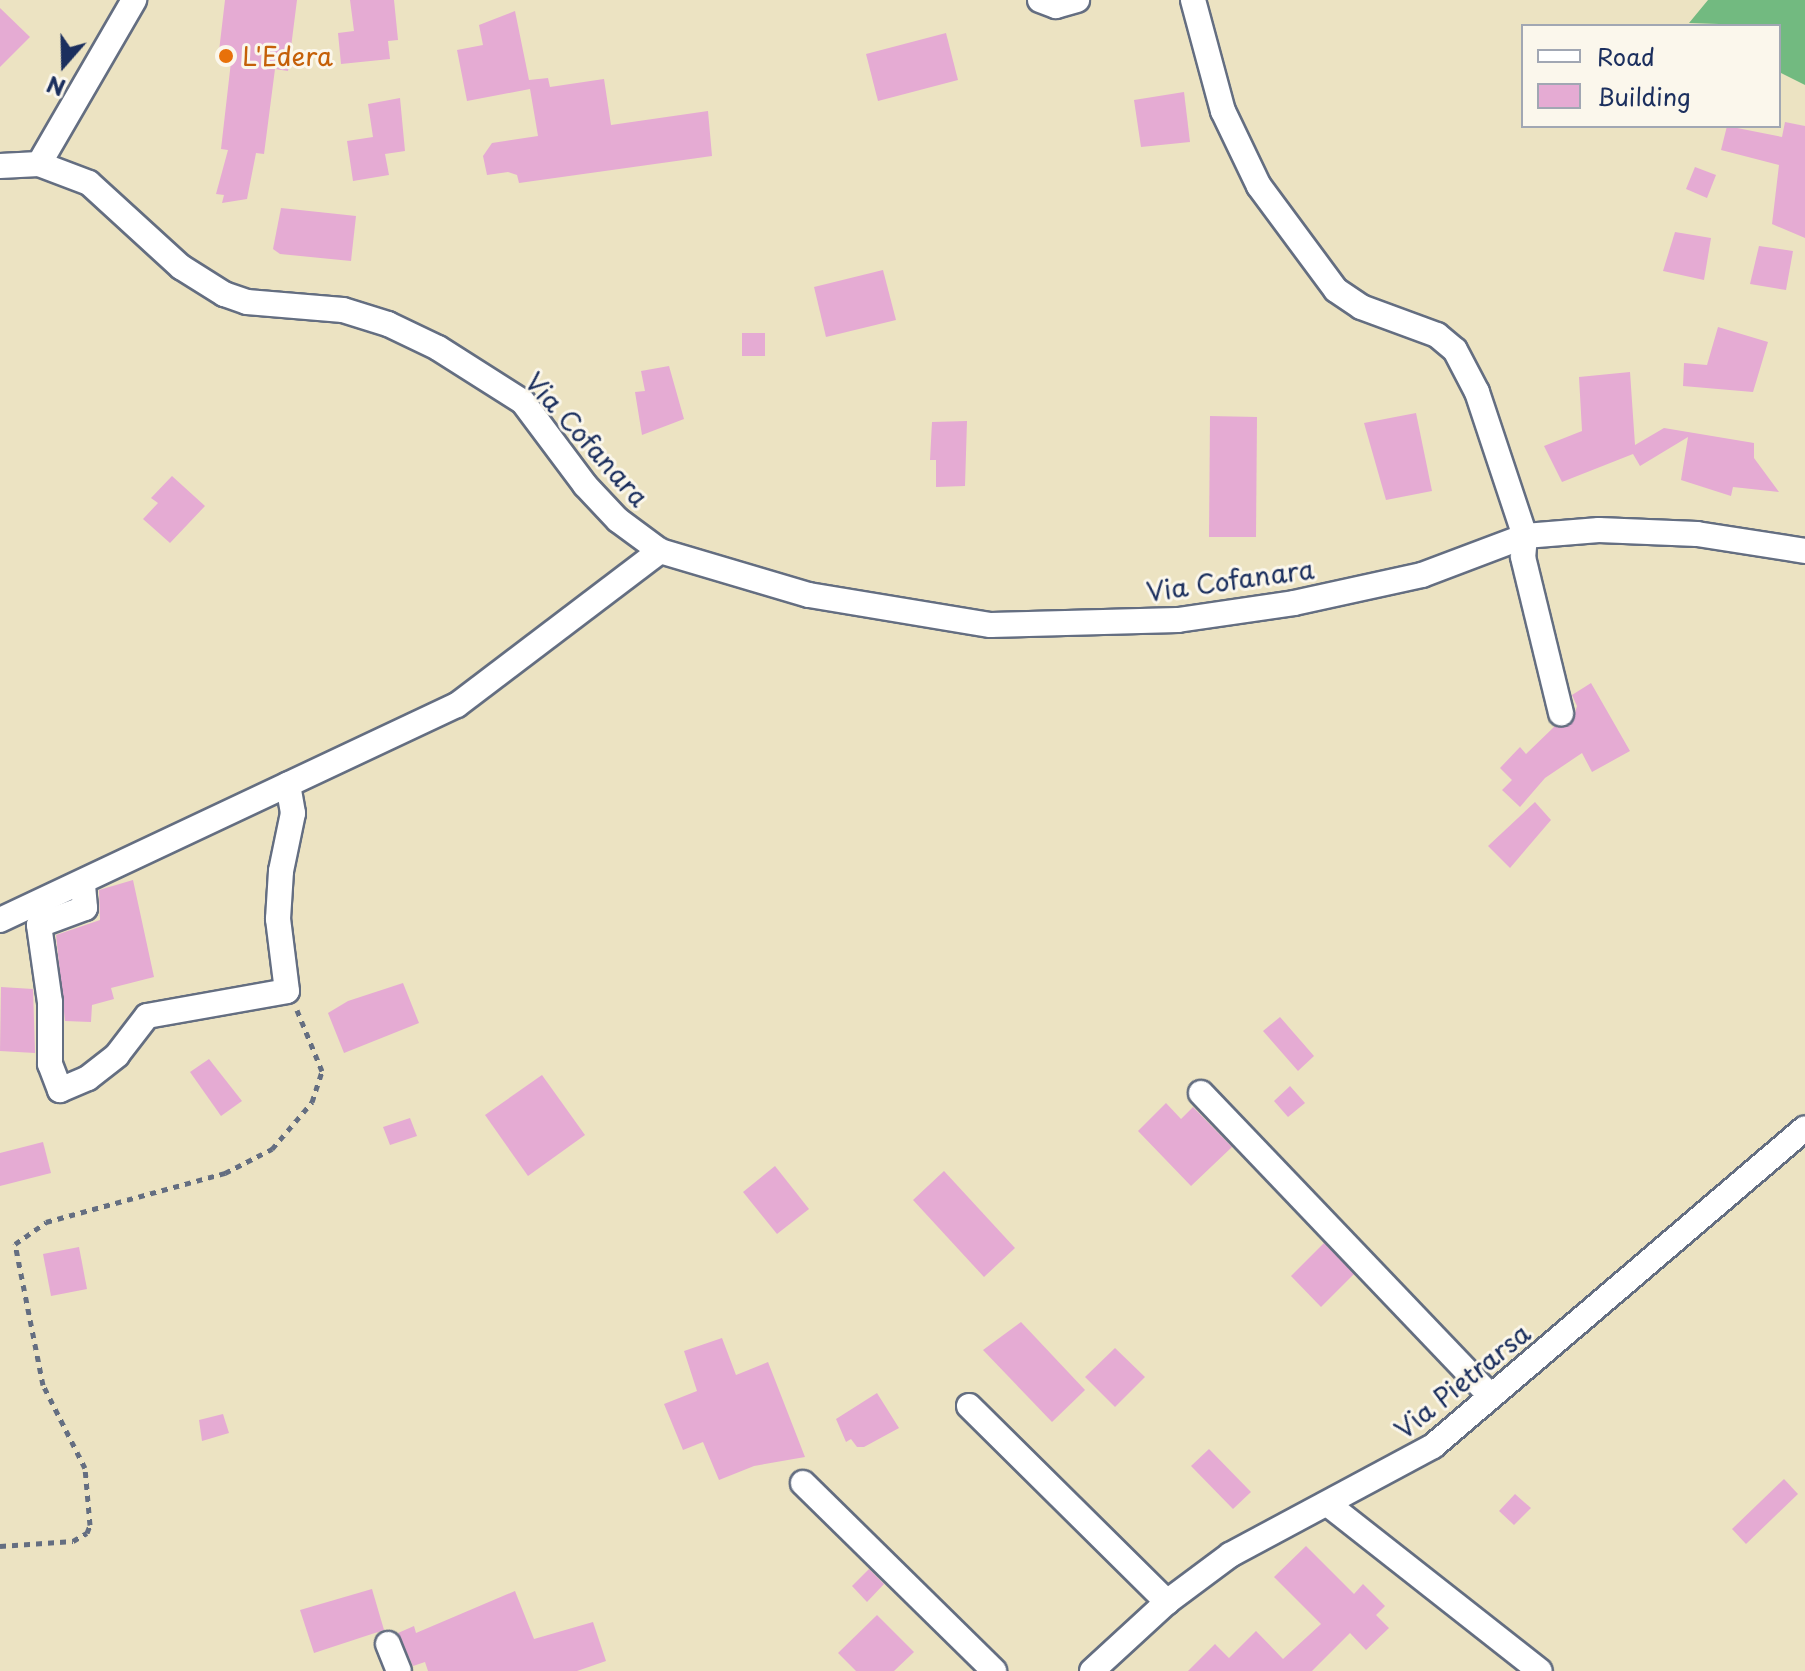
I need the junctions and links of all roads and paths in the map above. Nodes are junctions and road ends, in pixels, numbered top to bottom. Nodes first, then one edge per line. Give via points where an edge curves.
1 (134, 0) edge
2 (1040, 0) edge
3 (1077, 0) edge
4 (1193, 0) edge
5 (39, 164) junction
6 (0, 166) edge
7 (1525, 536) junction
8 (660, 551) junction
9 (1805, 551) edge
10 (1561, 713) dead end
11 (288, 784) junction
12 (83, 885) junction
13 (0, 920) edge
14 (287, 991) junction
15 (1201, 1093) dead end
16 (1805, 1128) edge
17 (1491, 1396) junction
18 (969, 1406) dead end
19 (803, 1483) dead end
20 (1329, 1505) junction
21 (0, 1546) edge
22 (1167, 1602) junction
23 (388, 1644) dead end
24 (399, 1671) edge
25 (994, 1671) edge
26 (1092, 1671) edge
27 (1540, 1671) edge

1 - 5 street
2 - 3 street via 1056,6
4 - 7 street via 1223,111 1259,186 1336,290 1361,307 1437,335 1455,350 1477,392
5 - 6 street, Via Cofanara
5 - 8 street, Via Cofanara via 89,183 181,267 224,294 247,302 343,310 388,324 496,382 523,402 618,520
7 - 8 street, Via Cofanara via 1422,575 1294,603 1178,620 991,625 809,595
7 - 9 street, Via Cofanara via 1599,530 1697,534
7 - 10 street via 1523,557
8 - 11 street via 457,705
11 - 12 street
11 - 14 street via 293,813 278,898
12 - 13 street
12 - 14 street via 85,908 39,925 50,1002 50,1064 60,1090 88,1078 117,1055 147,1016
14 - 21 path via 322,1071 312,1102 272,1149 225,1173 46,1222 15,1244 43,1385 85,1468 90,1525 73,1541
15 - 17 street
16 - 17 street, Via Pietrarsa
17 - 20 street, Via Pietrarsa via 1433,1446
18 - 22 street
19 - 25 street
20 - 22 street, Via Pietrarsa via 1230,1555
20 - 27 street
22 - 26 street, Via Pietrarsa
23 - 24 street

